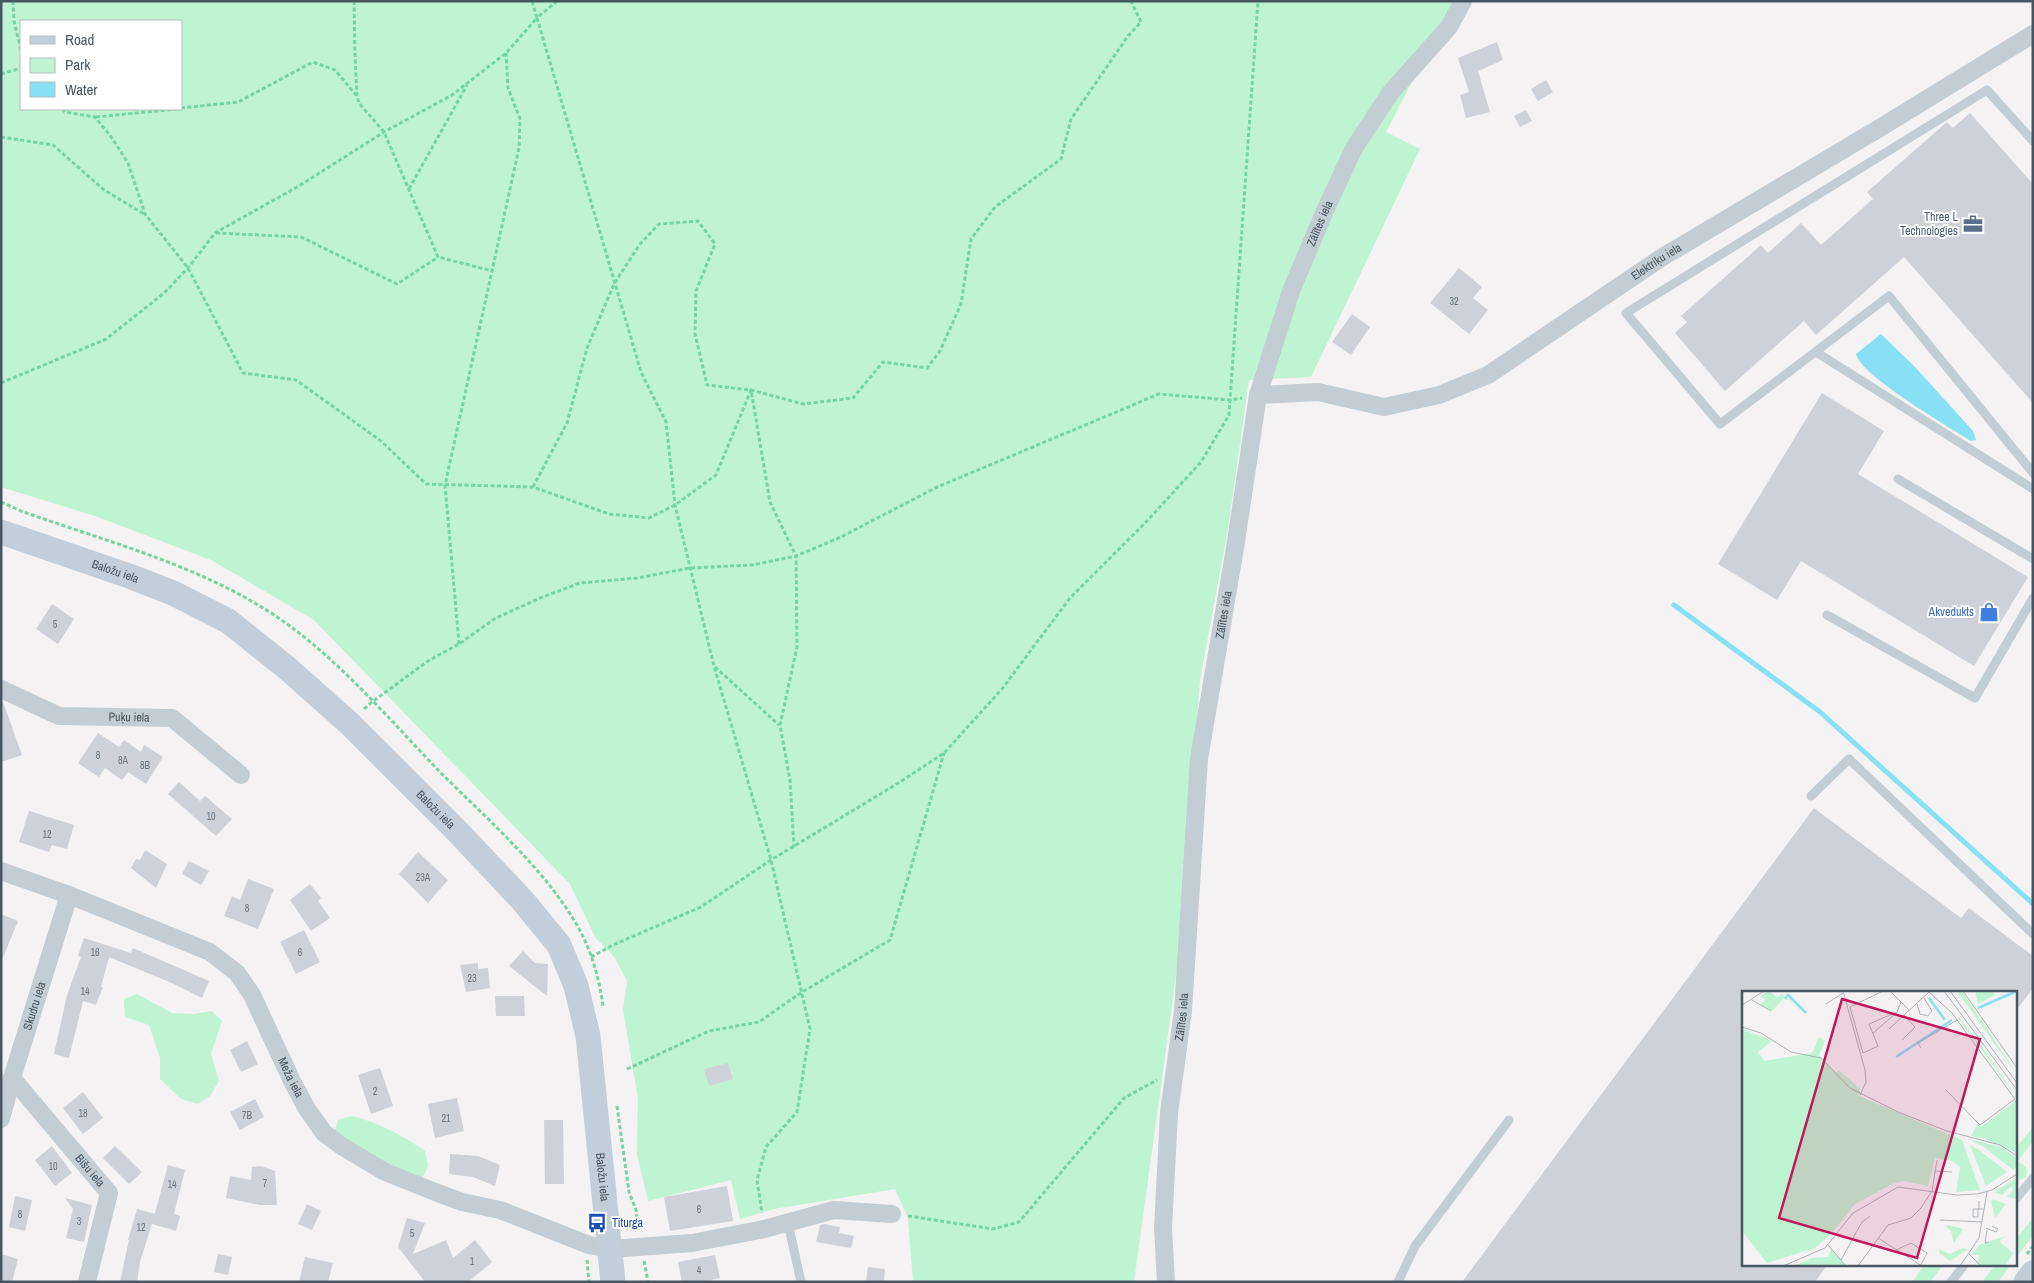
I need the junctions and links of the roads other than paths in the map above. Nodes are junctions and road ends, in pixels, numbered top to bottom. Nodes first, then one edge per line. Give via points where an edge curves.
1 (1463, 1) edge
2 (2033, 34) edge
3 (2033, 141) edge
4 (1816, 352) junction
5 (1258, 395) junction
6 (2033, 473) edge
7 (1898, 479) dead end
8 (2033, 489) edge
9 (1, 532) edge
10 (2033, 559) edge
11 (2033, 598) edge
12 (1827, 615) dead end
13 (1, 689) edge
14 (241, 774) dead end
15 (1811, 796) dead end
16 (1, 870) edge
17 (69, 895) junction
18 (2033, 934) edge
19 (12, 1078) junction
20 (1, 1119) edge
21 (1509, 1120) dead end
22 (2033, 1178) edge
23 (2016, 1199) edge
24 (892, 1214) road end
25 (788, 1223) junction
26 (610, 1249) junction
27 (1963, 1266) edge
28 (2033, 1272) edge
29 (87, 1282) edge
30 (613, 1282) edge
31 (801, 1282) edge
32 (1166, 1282) edge
33 (1398, 1282) edge
34 (1951, 1282) edge
35 (2026, 1282) edge

1 - 5 street, Zālītes iela via 1449,27 1391,92 1354,148 1291,291
2 - 5 street, Elektriķu iela via 1661,258 1488,374 1439,395 1384,407 1318,392
3 - 4 lane via 1987,90 1626,313 1720,424
4 - 6 lane via 1889,296
4 - 8 lane
5 - 32 street, Zālītes iela via 1199,759 1183,1011 1168,1113 1163,1228
7 - 10 lane
9 - 26 main road, Baložu iela via 173,593 228,621 350,724 523,901 559,945 576,986 588,1036
11 - 12 lane via 1975,698
13 - 14 street, Puķu iela via 59,716 172,718
15 - 18 lane via 1849,759
16 - 17 street, Meža iela
17 - 19 street, Skudru iela
17 - 26 street, Meža iela via 210,952 237,974 252,995 307,1110 324,1133 343,1147 385,1172 434,1192 500,1210 588,1245
19 - 20 street, Skudru iela
19 - 29 street, Bišu iela via 110,1193
21 - 33 lane via 1415,1246
22 - 23 lane
24 - 25 street, Meža iela via 834,1210
25 - 26 street, Meža iela via 692,1243
25 - 31 lane
26 - 30 main road, Baložu iela
27 - 34 lane
28 - 35 main road

